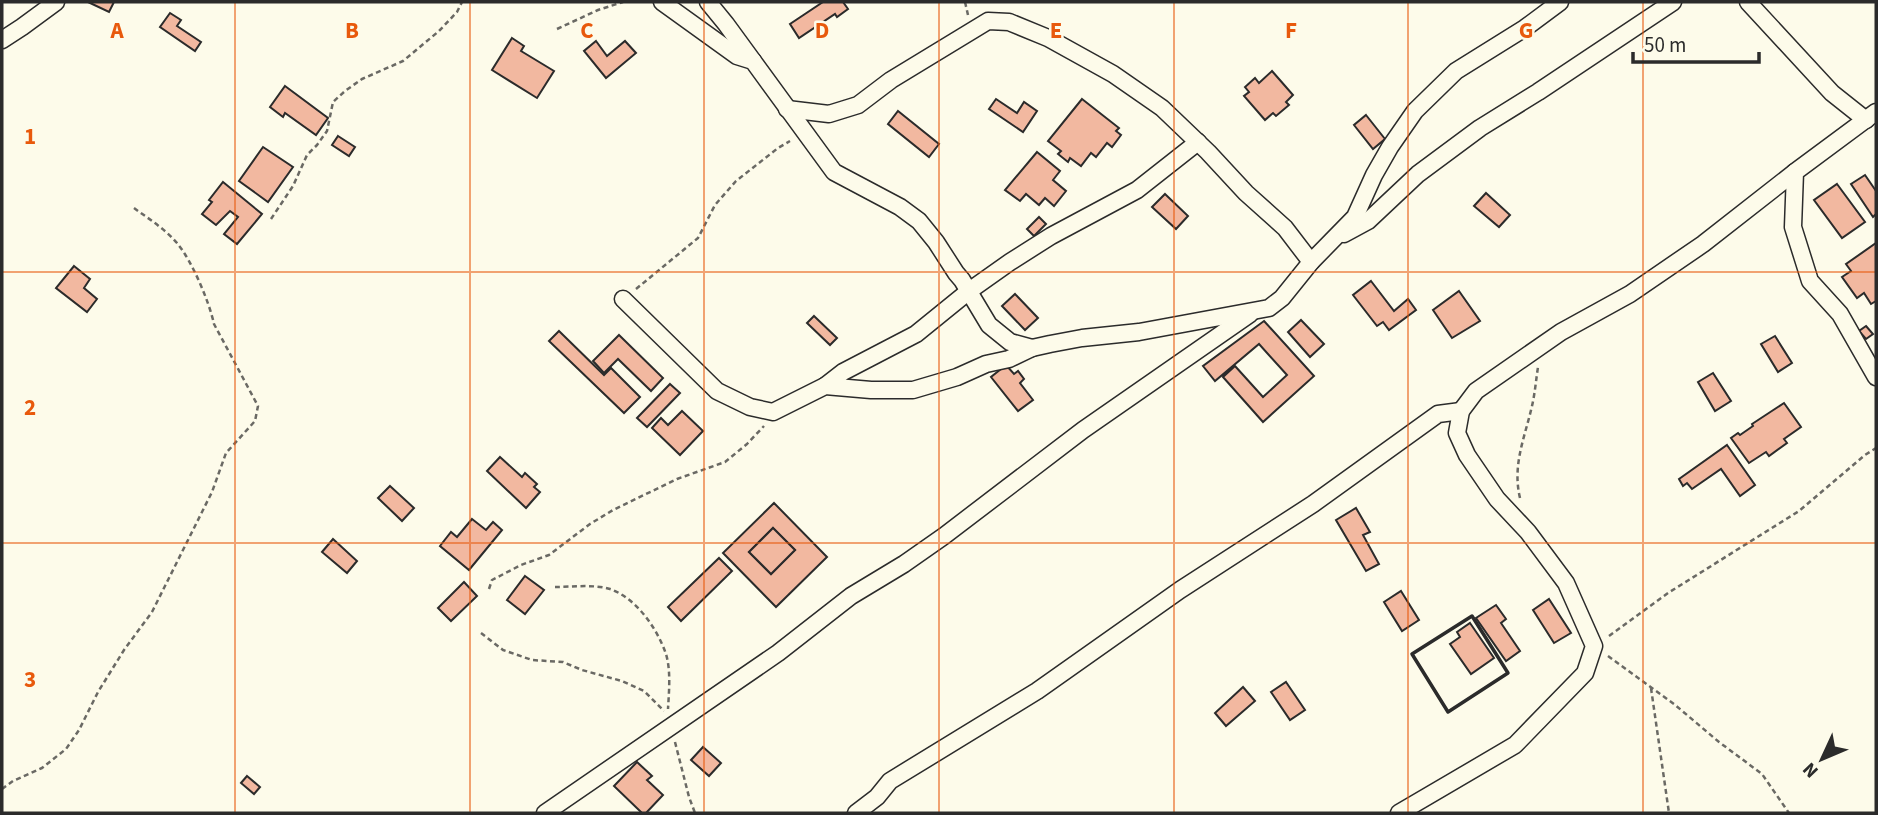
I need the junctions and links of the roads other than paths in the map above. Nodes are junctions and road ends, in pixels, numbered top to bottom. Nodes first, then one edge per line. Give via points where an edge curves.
1 (56, 2) edge
2 (662, 2) edge
3 (708, 2) edge
4 (1560, 2) edge
5 (1672, 2) edge
6 (1748, 2) edge
7 (2, 40) edge
8 (752, 61) junction
9 (788, 109) junction
10 (1871, 116) edge
11 (1198, 142) junction
12 (1795, 172) junction
13 (1332, 241) junction
14 (1311, 262) junction
15 (969, 291) junction
16 (624, 299) road end
17 (1252, 313) junction
18 (1032, 348) junction
19 (1876, 377) edge
20 (825, 386) junction
21 (1461, 411) junction
22 (545, 813) edge
23 (856, 813) edge
24 (1399, 813) edge

1 - 7 street
2 - 8 street via 737,56
3 - 8 street
4 - 13 street via 1456,71 1415,111 1355,217
5 - 13 street via 1480,128 1418,174 1368,221
6 - 10 street via 1832,93
8 - 9 street
9 - 11 street via 829,114 858,105 988,21 1009,22 1113,74 1162,108
9 - 15 street via 834,172 919,221
10 - 12 street
11 - 14 street via 1285,228
11 - 15 street via 1137,190 1051,236
12 - 19 street via 1793,227 1810,281 1840,314
12 - 21 street via 1641,287 1561,332 1476,391
13 - 14 street
14 - 17 street via 1276,303
15 - 18 street via 989,325 1010,342
15 - 20 street via 916,334
16 - 20 street via 716,391 750,407 773,412
17 - 18 street
17 - 22 street via 1083,430 944,536 850,596 778,653
18 - 20 street via 913,390
21 - 23 street via 1438,414 1037,691 890,781
21 - 24 street via 1457,433 1467,455 1566,583 1594,646 1585,673 1515,745

